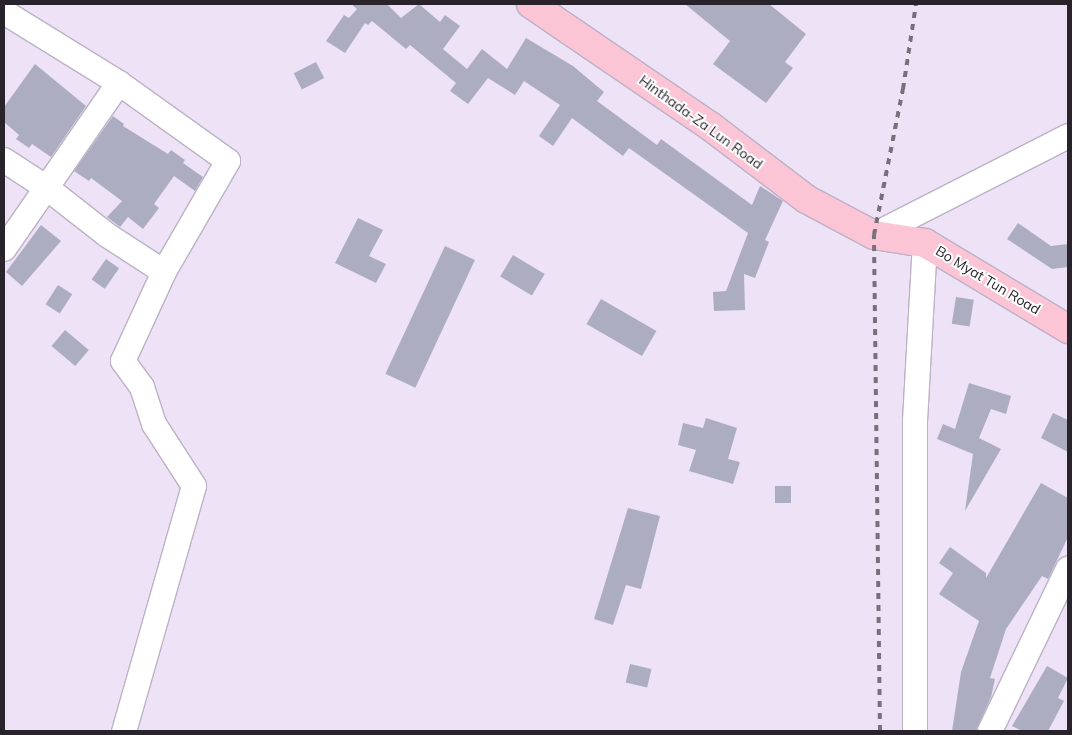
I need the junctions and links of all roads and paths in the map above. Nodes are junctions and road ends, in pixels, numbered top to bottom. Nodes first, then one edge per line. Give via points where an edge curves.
1 (531, 4) edge
2 (4, 12) edge
3 (119, 84) junction
4 (1068, 136) edge
5 (4, 160) edge
6 (47, 188) junction
7 (874, 235) junction
8 (925, 242) junction
9 (4, 248) edge
10 (164, 272) junction
11 (1068, 329) edge
12 (1068, 568) edge
13 (124, 731) edge
14 (915, 731) edge
15 (990, 731) edge

1 - 7 main road, Hinthada-Za Lun Road via 710,126 806,199
2 - 3 street
3 - 6 street
3 - 10 street via 228,161
4 - 7 street
5 - 6 street
6 - 9 street
6 - 10 street via 107,235
7 - 8 main road, Bo Myat Tun Road
8 - 11 main road, Bo Myat Tun Road
8 - 14 street via 915,421
10 - 13 street via 123,361 142,387 154,424 194,486
12 - 15 street

